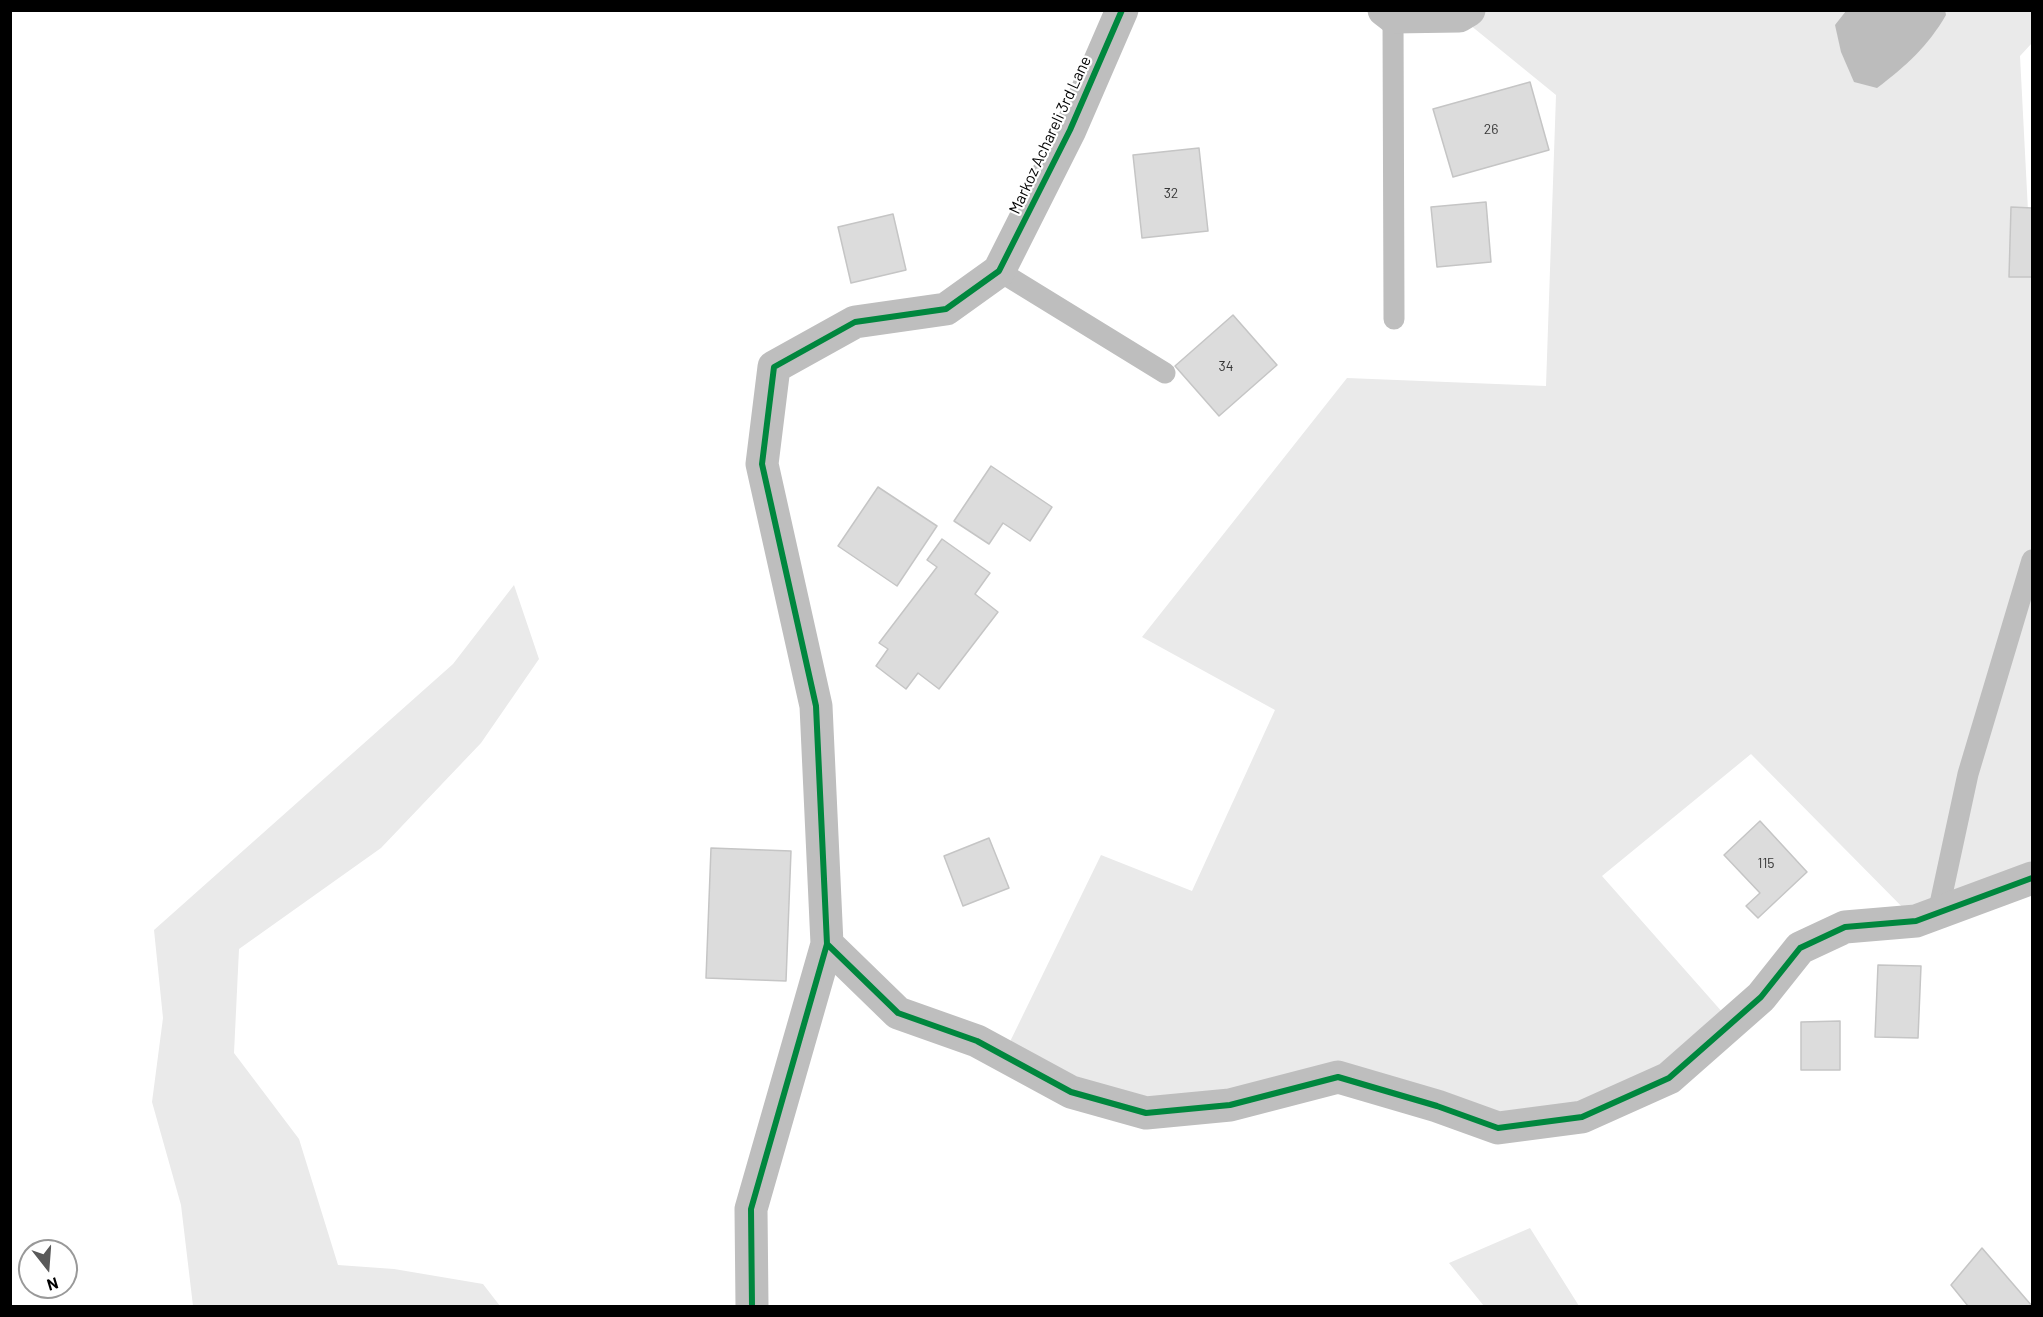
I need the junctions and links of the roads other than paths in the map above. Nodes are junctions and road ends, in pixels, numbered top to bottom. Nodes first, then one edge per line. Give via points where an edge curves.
1 (1122, 10) edge
2 (1469, 10) edge
3 (1388, 14) edge
4 (999, 271) junction
5 (1394, 319) dead end
6 (1165, 373) dead end
7 (2032, 561) edge
8 (2032, 878) edge
9 (1938, 913) junction
10 (827, 944) junction
11 (752, 1306) edge

1 - 4 street, Markoz Achareli 3rd Lane via 1070,130
2 - 3 street via 1459,16
3 - 5 lane
4 - 6 lane
4 - 10 street via 946,309 855,322 774,367 762,464 816,706
7 - 9 lane via 1968,774
8 - 9 street
9 - 10 street via 1916,921 1845,927 1800,948 1761,997 1669,1078 1582,1117 1498,1128 1338,1077 1230,1105 1146,1113 1071,1092 977,1041 898,1013
10 - 11 street via 750,1209

